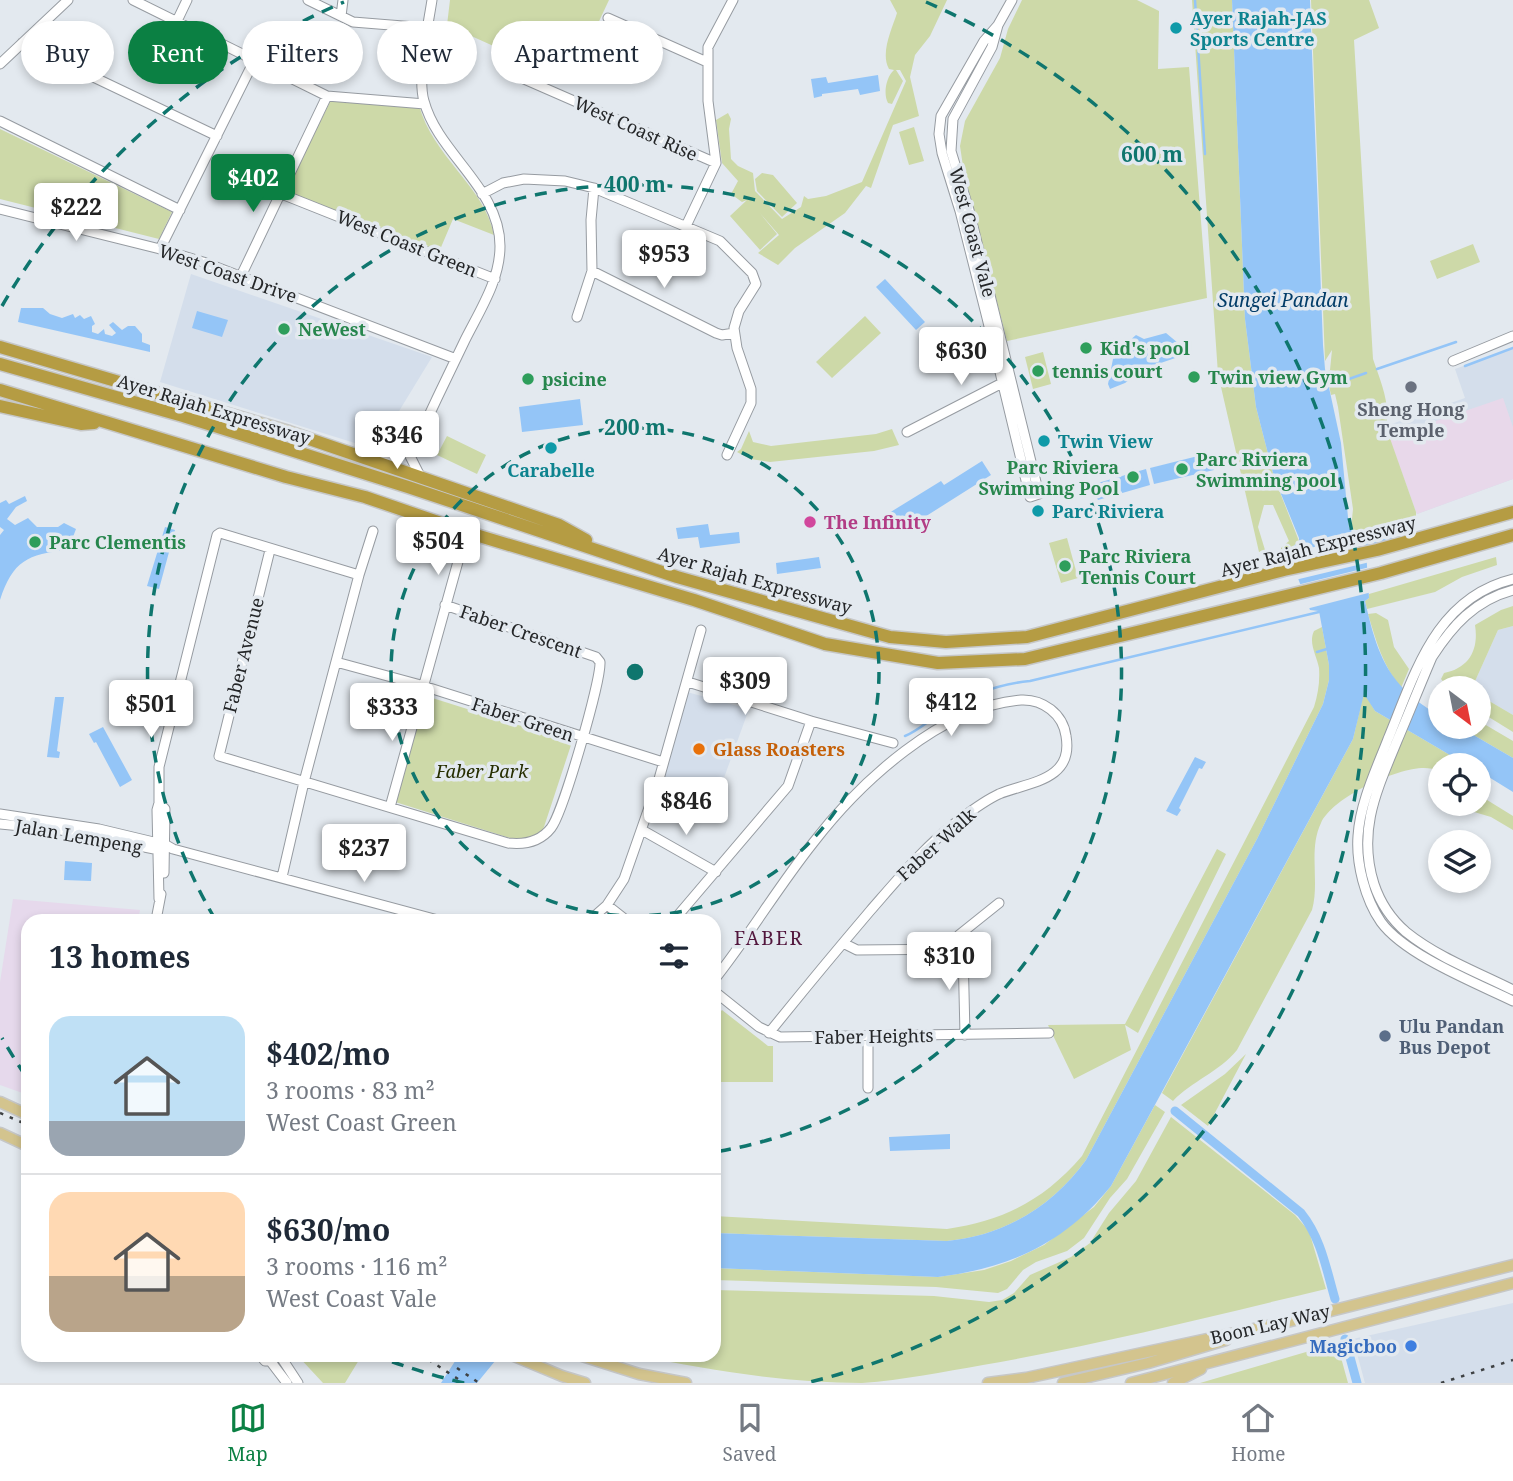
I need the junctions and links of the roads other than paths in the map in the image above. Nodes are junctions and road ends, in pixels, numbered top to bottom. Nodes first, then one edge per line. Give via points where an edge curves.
1 (68, 0) edge
2 (133, 0) edge
3 (187, 0) edge
4 (308, 0) edge
5 (342, 0) edge
6 (432, 0) edge
7 (733, 0) edge
8 (1012, 0) edge
9 (341, 16) junction
10 (608, 18) dead end
11 (46, 21) edge
12 (177, 21) joint
13 (429, 21) edge
14 (377, 24) edge
15 (21, 44) edge
16 (707, 62) junction
17 (0, 64) edge
18 (108, 84) edge
19 (243, 84) edge
20 (302, 84) edge
21 (422, 84) edge
22 (535, 84) edge
23 (327, 96) junction
24 (425, 104) junction
25 (0, 121) edge
26 (217, 136) junction
27 (716, 163) junction
28 (594, 188) junction
29 (279, 192) junction
30 (482, 194) junction
31 (0, 209) edge
32 (180, 210) junction
33 (686, 226) junction
34 (160, 248) junction
35 (592, 271) junction
36 (494, 275) junction
37 (241, 276) junction
38 (577, 317) dead end
39 (734, 333) junction
40 (1513, 336) edge
41 (0, 347) edge
42 (453, 358) junction
43 (1452, 361) dead end
44 (0, 364) edge
45 (1007, 380) junction
46 (0, 390) edge
47 (0, 406) edge
48 (101, 421) junction
49 (907, 432) dead end
50 (1022, 447) junction
51 (727, 455) dead end
52 (372, 460) junction
53 (421, 478) junction
54 (1513, 512) edge
55 (373, 531) dead end
56 (1513, 535) edge
57 (270, 550) junction
58 (613, 556) junction
59 (459, 558) dead end
60 (359, 575) junction
61 (1513, 579) edge
62 (1513, 590) edge
63 (445, 605) junction
64 (701, 630) dead end
65 (336, 662) junction
66 (688, 682) junction
67 (424, 687) junction
68 (811, 722) junction
69 (583, 738) junction
70 (893, 743) dead end
71 (663, 762) junction
72 (304, 782) junction
73 (390, 807) junction
74 (0, 814) edge
75 (0, 824) edge
76 (642, 830) junction
77 (164, 848) junction
78 (716, 872) junction
79 (282, 877) junction
80 (1368, 881) junction
81 (999, 903) dead end
82 (607, 905) junction
83 (157, 914) edge
84 (416, 914) edge
85 (597, 914) edge
86 (618, 914) edge
87 (679, 914) edge
88 (843, 943) junction
89 (963, 949) junction
90 (721, 971) edge
91 (1513, 990) edge
92 (721, 997) edge
93 (1513, 1001) edge
94 (769, 1033) junction
95 (1049, 1033) dead end
96 (965, 1035) junction
97 (868, 1036) junction
98 (868, 1088) dead end
99 (0, 1102) edge
100 (21, 1112) edge
101 (0, 1133) edge
102 (21, 1143) edge
103 (1513, 1265) edge
104 (1513, 1283) edge
105 (1261, 1328) junction
106 (1222, 1358) junction
107 (271, 1362) edge
108 (284, 1362) edge
109 (528, 1362) edge
110 (601, 1362) edge
111 (287, 1383) edge
112 (298, 1383) edge
113 (585, 1383) edge
114 (686, 1383) edge
115 (988, 1383) edge
116 (1063, 1383) edge
117 (1131, 1383) edge
118 (1173, 1383) edge

1 - 11 street
2 - 12 street
3 - 12 street
4 - 9 street
5 - 9 street
6 - 13 street
7 - 16 street, West Coast Rise via 710,41
8 - 45 street, West Coast Vale via 953,119 951,151
9 - 14 street
10 - 16 street
15 - 17 street
16 - 27 street, West Coast Rise
18 - 26 street
19 - 26 street
20 - 23 street
21 - 24 street
22 - 27 street, West Coast Rise
23 - 24 street
23 - 29 street
24 - 30 street via 442,138
25 - 32 street
26 - 32 street
27 - 33 street, West Coast Rise
28 - 30 street via 524,179
28 - 33 street
28 - 35 street
29 - 36 street, West Coast Green
29 - 37 street
30 - 36 street via 497,226 499,256
31 - 34 street, West Coast Drive
32 - 34 street
33 - 39 street via 726,245 755,278 755,289 739,311
34 - 37 street, West Coast Drive
35 - 38 street
35 - 39 street via 716,333
36 - 42 street
37 - 42 street, West Coast Drive
39 - 51 street via 752,396
40 - 43 street
41 - 52 highway via 246,418
42 - 52 street via 407,450
42 - 53 street via 410,456
44 - 58 highway, Ayer Rajah Expressway via 408,486
45 - 49 street
45 - 50 street, West Coast Vale
46 - 48 highway, Ayer Rajah Expressway
47 - 48 highway via 81,424
48 - 56 highway, Ayer Rajah Expressway via 365,497 825,644 938,663 1025,659 1381,573
50 - 50 street, West Coast Vale via 1040,494 1030,498
52 - 53 highway
53 - 58 highway via 559,525
54 - 58 highway, Ayer Rajah Expressway via 1027,637 946,642 890,638
55 - 60 street
57 - 60 street
57 - 72 street, Faber Avenue via 218,754
57 - 77 street, Jalan Lempeng via 217,535 159,766 157,810
59 - 63 street, Faber Crescent
60 - 65 street
61 - 80 street via 1473,596 1455,610 1424,651 1365,798 1358,836
62 - 80 street via 1463,616 1432,657 1376,793 1366,845
63 - 67 street, Faber Crescent
63 - 69 street, Faber Crescent via 596,657 600,668
64 - 66 street
65 - 67 street, Faber Green
65 - 72 street
66 - 68 street
66 - 71 street
67 - 69 street, Faber Green
67 - 73 street
68 - 70 street
68 - 78 street via 788,786
69 - 71 street, Faber Green
69 - 73 street, Faber Green via 553,826 540,839 523,845 508,843
71 - 76 street
72 - 73 street, Faber Green
72 - 79 street
74 - 77 street, Jalan Lempeng via 88,827
75 - 77 street, Jalan Lempeng
76 - 78 street
76 - 82 street via 624,879
77 - 79 street
77 - 83 street, Jalan Lempeng
78 - 87 street
79 - 84 street
80 - 91 street via 1405,931 1430,949
80 - 93 street via 1382,923 1406,945
81 - 89 street via 960,933
82 - 85 street
82 - 86 street
88 - 89 street via 857,950
88 - 90 street, Faber Walk via 947,829 997,795 1047,779 1060,766 1067,737 1049,707 1026,700 992,705 953,720 913,746 872,780 813,843
88 - 94 street, Faber Walk
89 - 96 street
92 - 94 street, Faber Heights
94 - 97 street, Faber Heights
95 - 96 street, Faber Heights
96 - 97 street, Faber Heights
97 - 98 street
99 - 100 main road
101 - 102 main road
103 - 105 main road, Boon Lay Way
104 - 106 main road, Boon Lay Way
105 - 115 main road, Boon Lay Way
105 - 116 main road via 1204,1348
106 - 117 main road, Boon Lay Way
106 - 118 main road
107 - 111 street
108 - 112 street
109 - 113 main road
110 - 114 main road

